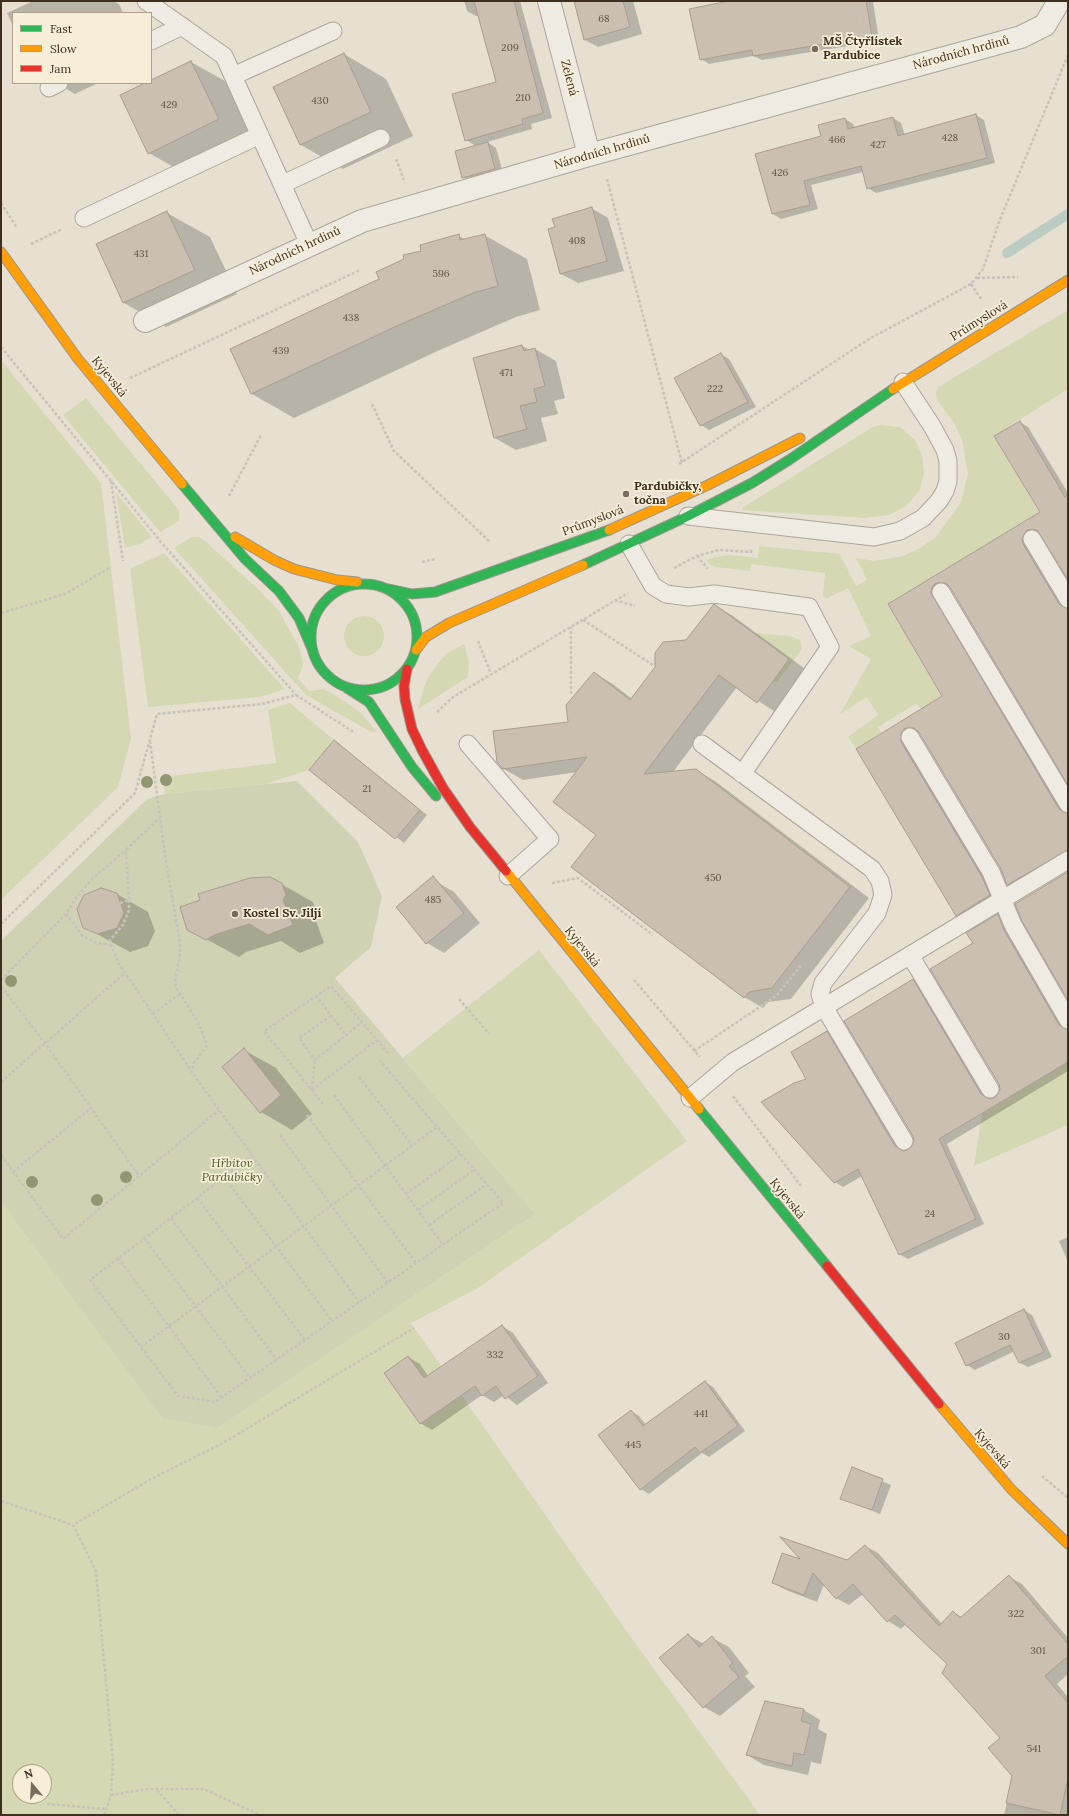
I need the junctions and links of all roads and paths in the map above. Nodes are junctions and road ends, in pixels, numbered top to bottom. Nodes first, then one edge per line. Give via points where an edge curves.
1 (146, 1) edge
2 (548, 1) edge
3 (856, 1) edge
4 (1059, 1) edge
5 (182, 26) junction
6 (333, 31) dead end
7 (152, 41) edge
8 (886, 48) dead end
9 (1068, 55) edge
10 (233, 76) junction
11 (260, 135) junction
12 (380, 138) dead end
13 (589, 155) junction
14 (395, 157) dead end
15 (282, 184) junction
16 (1, 203) edge
17 (413, 205) junction
18 (84, 218) joint
19 (21, 233) dead end
20 (25, 239) dead end
21 (309, 244) junction
22 (29, 245) junction
23 (1, 252) edge
24 (33, 252) dead end
25 (360, 270) dead end
26 (1023, 275) dead end
27 (976, 278) junction
28 (1068, 280) edge
29 (145, 321) dead end
30 (1, 348) edge
31 (126, 380) dead end
32 (903, 382) junction
33 (372, 404) dead end
34 (261, 435) dead end
35 (682, 463) junction
36 (675, 466) dead end
37 (111, 480) junction
38 (222, 493) dead end
39 (205, 512) junction
40 (688, 516) junction
41 (752, 524) junction
42 (1032, 539) dead end
43 (629, 544) junction
44 (485, 546) dead end
45 (442, 558) dead end
46 (123, 561) dead end
47 (419, 563) dead end
48 (111, 567) dead end
49 (650, 581) junction
50 (362, 583) junction
51 (389, 588) junction
52 (941, 592) dead end
53 (1068, 599) edge
54 (1, 613) edge
55 (583, 619) junction
56 (571, 626) junction
57 (416, 650) junction
58 (313, 651) junction
59 (653, 665) dead end
60 (407, 669) junction
61 (339, 684) junction
62 (570, 694) dead end
63 (296, 695) junction
64 (436, 713) dead end
65 (357, 735) dead end
66 (910, 737) dead end
67 (150, 738) junction
68 (468, 744) dead end
69 (702, 744) dead end
70 (742, 774) junction
71 (1068, 804) edge
72 (160, 818) junction
73 (126, 850) junction
74 (496, 860) junction
75 (1068, 860) edge
76 (508, 876) junction
77 (552, 883) dead end
78 (1003, 899) junction
79 (129, 900) junction
80 (120, 903) dead end
81 (66, 914) junction
82 (1, 924) edge
83 (653, 935) dead end
84 (111, 945) junction
85 (910, 955) junction
86 (806, 959) dead end
87 (125, 973) junction
88 (1, 980) edge
89 (1, 986) edge
90 (180, 994) junction
91 (316, 995) junction
92 (459, 999) dead end
93 (824, 1007) junction
94 (153, 1014) junction
95 (331, 1016) junction
96 (1068, 1020) edge
97 (362, 1022) junction
98 (489, 1034) dead end
99 (346, 1036) junction
100 (377, 1040) junction
101 (45, 1043) junction
102 (694, 1051) dead end
103 (389, 1054) dead end
104 (315, 1060) junction
105 (380, 1061) dead end
106 (192, 1071) junction
107 (359, 1077) dead end
108 (1, 1082) edge
109 (990, 1089) dead end
110 (312, 1090) junction
111 (334, 1096) dead end
112 (690, 1098) junction
113 (734, 1098) dead end
114 (324, 1104) dead end
115 (91, 1108) junction
116 (219, 1110) junction
117 (307, 1115) dead end
118 (437, 1127) junction
119 (280, 1135) dead end
120 (904, 1141) dead end
121 (412, 1145) junction
122 (253, 1154) junction
123 (461, 1154) junction
124 (1, 1155) edge
125 (385, 1166) junction
126 (474, 1170) junction
127 (13, 1172) junction
128 (139, 1176) junction
129 (224, 1177) junction
130 (487, 1184) junction
131 (359, 1186) junction
132 (804, 1189) dead end
133 (406, 1194) junction
134 (197, 1198) junction
135 (331, 1206) junction
136 (418, 1210) junction
137 (171, 1218) junction
138 (428, 1225) junction
139 (304, 1226) junction
140 (144, 1238) junction
141 (443, 1244) junction
142 (276, 1247) junction
143 (118, 1258) junction
144 (416, 1263) junction
145 (250, 1266) junction
146 (388, 1283) junction
147 (222, 1286) junction
148 (360, 1302) junction
149 (195, 1306) junction
150 (332, 1321) junction
151 (169, 1326) junction
152 (414, 1328) dead end
153 (305, 1340) junction
154 (141, 1347) junction
155 (277, 1360) junction
156 (250, 1378) junction
157 (222, 1398) junction
158 (1039, 1473) dead end
159 (1068, 1498) edge
160 (1, 1501) edge
161 (73, 1525) junction
162 (1068, 1544) edge
163 (157, 1789) junction
164 (111, 1795) junction
165 (47, 1804) dead end
166 (106, 1809) junction
167 (104, 1815) edge
168 (178, 1815) edge
169 (260, 1815) edge

1 - 5 lane
2 - 13 street, Zelená
3 - 8 path via 863,45 884,41
4 - 13 street, Národních hrdinů via 1045,25 1021,37
5 - 7 lane
5 - 10 lane via 224,56
6 - 10 lane
9 - 27 path via 999,222 983,269
10 - 11 lane
11 - 15 lane
11 - 18 lane
12 - 15 lane
13 - 17 street, Národních hrdinů
13 - 35 path via 603,167
14 - 17 path
15 - 21 lane
16 - 19 path
17 - 21 street, Národních hrdinů via 362,221
18 - 22 path
20 - 22 path
21 - 29 street, Národních hrdinů
22 - 24 path
23 - 39 street, Kyjevská via 78,359
25 - 31 path
26 - 27 path
27 - 35 path via 971,284 869,339
28 - 32 street, Průmyslová
30 - 37 path
32 - 40 street, Průmyslová via 770,472
32 - 41 lane via 932,426 948,460 948,481 939,501 923,518 900,531 874,537
32 - 51 street, Průmyslová via 708,485 608,530 435,592 412,594
33 - 44 path via 394,451 492,544
34 - 38 path via 227,499
35 - 36 path
37 - 46 path
37 - 63 path via 161,542
39 - 50 street, Kyjevská via 232,535 274,560 311,574
39 - 58 street, Kyjevská via 245,559 279,591 299,618
40 - 41 lane
40 - 43 street, Průmyslová
41 - 49 path via 752,552 719,550 696,556
42 - 53 lane
43 - 49 lane
43 - 57 street, Průmyslová via 449,623 426,637
45 - 47 path
48 - 54 path via 64,594
49 - 55 path
49 - 70 lane via 666,594 689,597 714,594 809,607 830,647
50 - 51 street
50 - 58 street via 342,588 324,601 313,619
51 - 57 street via 405,601 411,610 418,629
52 - 71 lane
55 - 56 path
55 - 59 path
56 - 62 path
56 - 64 path via 453,696
57 - 60 street
58 - 61 street via 325,674
60 - 61 street via 391,683 371,690
60 - 74 street, Kyjevská via 405,699 412,729 451,801
61 - 74 street, Kyjevská via 368,702 424,782
63 - 65 path
63 - 67 path via 262,704 157,714
66 - 78 lane via 991,872
67 - 72 path
67 - 82 path via 135,793
68 - 76 lane via 550,839
69 - 70 lane
70 - 93 lane via 872,869 883,888 882,902 876,913 823,983 820,994
72 - 73 path
72 - 90 path via 180,943 175,982
73 - 79 path
73 - 81 path via 84,888
74 - 76 street, Kyjevská
75 - 78 lane
76 - 112 street, Kyjevská
77 - 83 path via 578,878
78 - 85 lane
78 - 96 lane via 1013,925
79 - 80 path
79 - 84 path via 129,910 123,925 110,940
81 - 84 path via 83,936 96,943
81 - 88 path
84 - 87 path
85 - 93 lane
85 - 109 lane
86 - 102 path via 776,996
87 - 94 path
87 - 101 path
89 - 101 path
90 - 94 path
90 - 106 path via 198,1022 207,1045 194,1063
91 - 95 path
91 - 97 path via 331,986
91 - 110 path via 264,1031
92 - 98 path
93 - 112 lane via 733,1062
93 - 120 lane
94 - 106 path
95 - 99 path
95 - 104 path via 299,1038
97 - 99 path
97 - 100 path
99 - 104 path
100 - 103 path
100 - 110 path
101 - 108 path
101 - 115 path
104 - 110 path
105 - 118 path
106 - 116 path
107 - 121 path
110 - 114 path
111 - 125 path
112 - 162 street, Kyjevská via 979,1453
113 - 132 path
115 - 127 path
115 - 128 path
116 - 122 path
116 - 128 path
117 - 131 path
118 - 121 path
118 - 123 path
119 - 135 path
121 - 125 path
122 - 129 path
122 - 139 path
123 - 126 path
123 - 133 path
124 - 127 path
125 - 131 path
125 - 133 path
126 - 130 path
126 - 136 path
127 - 128 path via 63,1239
129 - 134 path
129 - 142 path
130 - 138 path
130 - 141 path via 503,1203
131 - 135 path
131 - 144 path
133 - 136 path
134 - 137 path
134 - 145 path
135 - 139 path
135 - 146 path
136 - 138 path
137 - 140 path
137 - 147 path
138 - 141 path
139 - 142 path
139 - 148 path
140 - 143 path
140 - 149 path
141 - 144 path
142 - 145 path
142 - 150 path
143 - 151 path
143 - 154 path via 90,1280
144 - 146 path
145 - 147 path
145 - 153 path
146 - 148 path
147 - 149 path
147 - 155 path
148 - 150 path
149 - 151 path
149 - 156 path
150 - 153 path
151 - 154 path
151 - 157 path
152 - 161 path via 223,1443 151,1479
153 - 155 path
154 - 157 path via 178,1396 215,1402
155 - 156 path
156 - 157 path
158 - 159 path
160 - 161 path
161 - 164 path via 96,1571 113,1762
163 - 164 path
163 - 168 path
163 - 169 path via 204,1789
164 - 166 path
165 - 166 path
166 - 167 path

